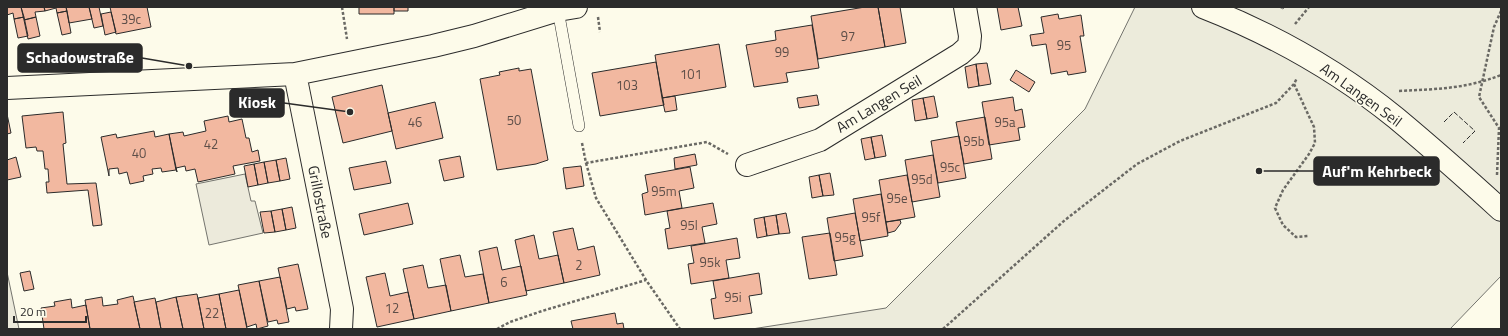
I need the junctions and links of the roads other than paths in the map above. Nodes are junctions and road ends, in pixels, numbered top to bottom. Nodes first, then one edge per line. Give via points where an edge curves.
1 (966, 7) edge
2 (1203, 7) edge
3 (564, 8) edge
4 (295, 74) junction
5 (7, 88) edge
6 (580, 126) road end
7 (747, 165) road end
8 (1501, 210) edge
9 (341, 329) edge

1 - 7 street, Am Langen Seil via 969,46 960,54 820,140
2 - 8 street, Am Langen Seil via 1269,36 1308,57 1396,118
3 - 4 street via 474,36
3 - 6 lane
4 - 5 street
4 - 9 street, Grillostraße via 342,309

